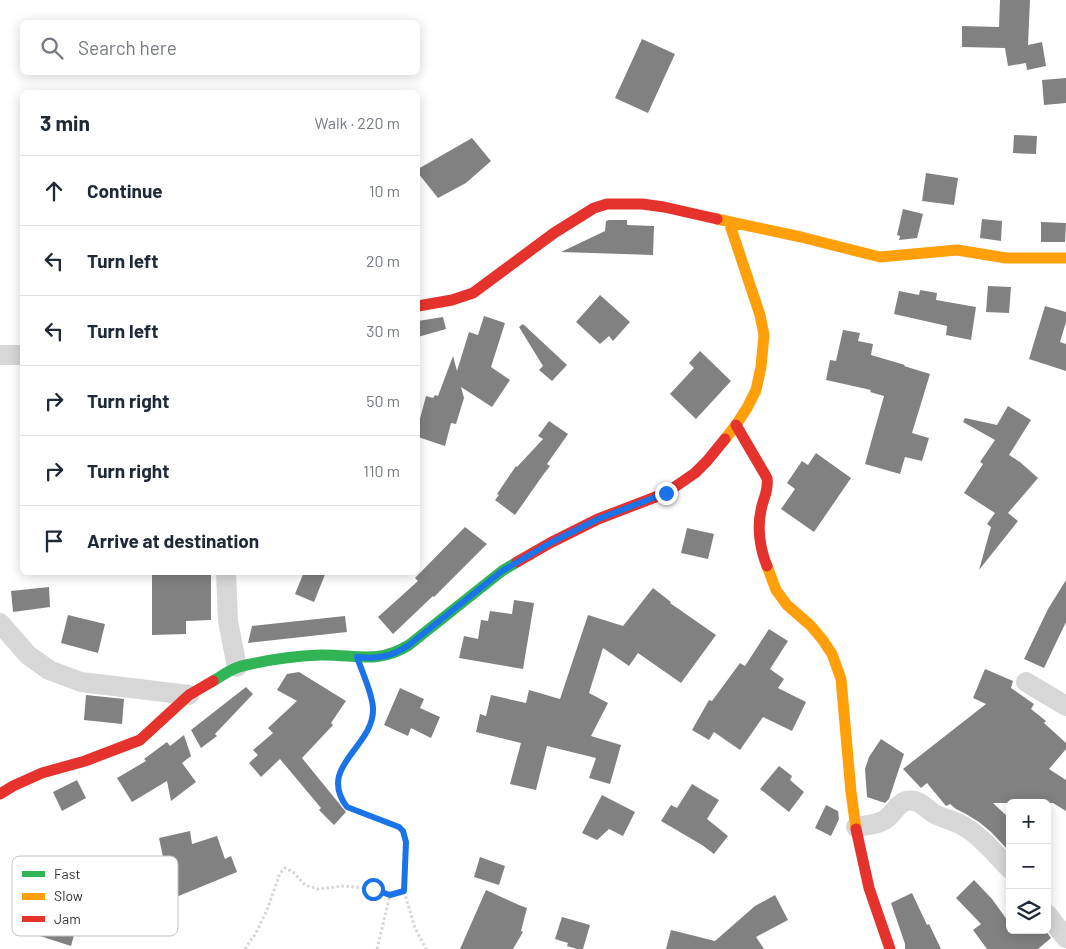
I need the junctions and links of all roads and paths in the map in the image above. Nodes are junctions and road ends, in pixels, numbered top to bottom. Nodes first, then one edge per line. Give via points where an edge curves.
1 (729, 222) junction
2 (1066, 258) edge
3 (420, 306) edge
4 (0, 355) edge
5 (20, 355) edge
6 (736, 425) junction
7 (226, 575) edge
8 (0, 623) edge
9 (357, 657) junction
10 (236, 667) junction
11 (1026, 682) dead end
12 (189, 695) junction
13 (1066, 706) edge
14 (0, 794) edge
15 (856, 827) junction
16 (1006, 866) edge
17 (404, 891) junction
18 (390, 895) junction
19 (1051, 919) edge
20 (1066, 938) edge
21 (245, 949) edge
22 (377, 949) edge
23 (426, 949) edge
24 (890, 949) edge

1 - 2 street via 880,257 957,250 1006,258
1 - 3 street via 664,207 607,204 594,208 554,233 473,293
1 - 6 street via 764,335 756,390
4 - 5 street
6 - 9 street via 695,473 666,493 598,519 502,571 398,652 372,658
6 - 15 street via 767,478 759,523 760,536 764,559 776,590 822,639 832,654 841,679
7 - 10 street via 228,621
8 - 12 street via 28,655 49,670 81,682
9 - 10 street via 293,657
9 - 17 path via 373,709 360,744 339,773 338,792 347,807 403,831 406,842
10 - 12 street
11 - 13 street
12 - 14 street via 140,740 42,773
15 - 16 street via 886,820 898,806 915,800 933,813 965,827
15 - 24 street via 869,888
17 - 18 path
17 - 23 path via 415,928
18 - 21 path via 373,889 344,886 318,889 305,885 285,868 280,873 256,933
18 - 22 path
19 - 20 street

